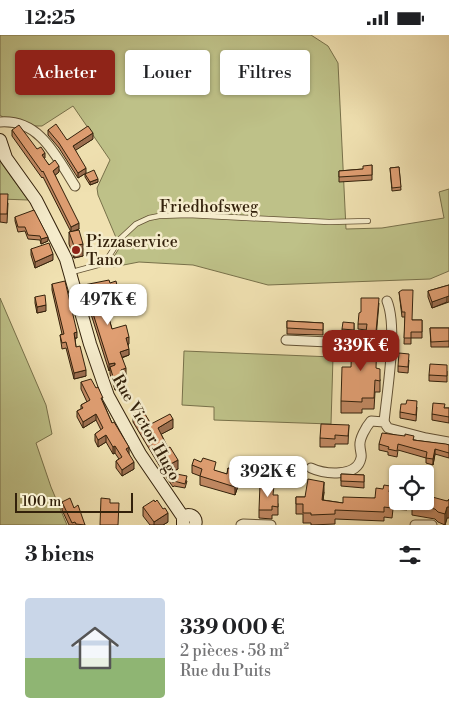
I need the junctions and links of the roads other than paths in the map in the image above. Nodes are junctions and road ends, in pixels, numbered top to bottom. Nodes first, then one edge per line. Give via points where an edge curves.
1 (0, 122) edge
2 (0, 140) edge
3 (74, 186) dead end
4 (368, 221) dead end
5 (70, 272) junction
6 (387, 301) dead end
7 (286, 340) dead end
8 (392, 345) junction
9 (384, 422) junction
10 (449, 442) edge
11 (311, 468) dead end
12 (183, 521) edge
13 (195, 525) edge
14 (241, 525) edge
15 (271, 525) edge
16 (415, 525) edge
17 (432, 525) edge

1 - 3 street via 21,124 39,134
2 - 5 street, Rue Victor Hugo via 6,158 47,218
4 - 5 lane, Friedhofsweg via 188,215 154,217 136,224 120,239 106,261
5 - 12 street, Rue Victor Hugo via 108,396
6 - 8 street
7 - 8 street
8 - 9 street
9 - 10 street via 388,428
9 - 11 street via 371,421 368,425 359,443 361,458 350,471 321,473
12 - 13 street, Rue Victor Hugo via 188,515 193,517
14 - 15 street
16 - 17 street

